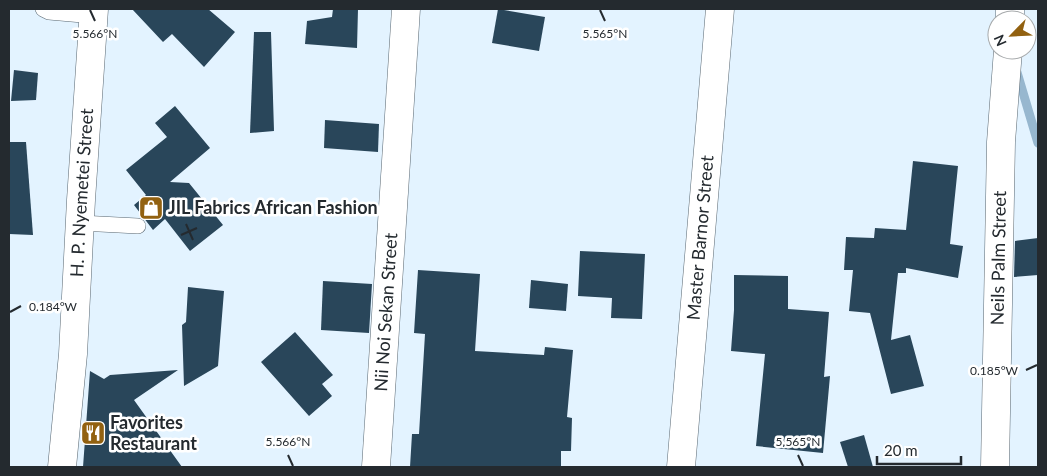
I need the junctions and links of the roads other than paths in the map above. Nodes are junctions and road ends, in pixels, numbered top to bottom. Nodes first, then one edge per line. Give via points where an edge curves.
1 (43, 9) edge
2 (406, 9) edge
3 (720, 9) edge
4 (94, 12) edge
5 (1007, 60) edge
6 (80, 223) junction
7 (138, 226) dead end
8 (62, 467) edge
9 (376, 467) edge
10 (680, 467) edge
11 (995, 467) edge

1 - 4 lane via 49,12
2 - 9 street, Nii Noi Sekan Street
3 - 10 street, Master Barnor Street
4 - 6 street, H. P. Nyemetei Street
5 - 11 street, Neils Palm Street via 1001,142
6 - 7 lane
6 - 8 street, H. P. Nyemetei Street via 73,354

